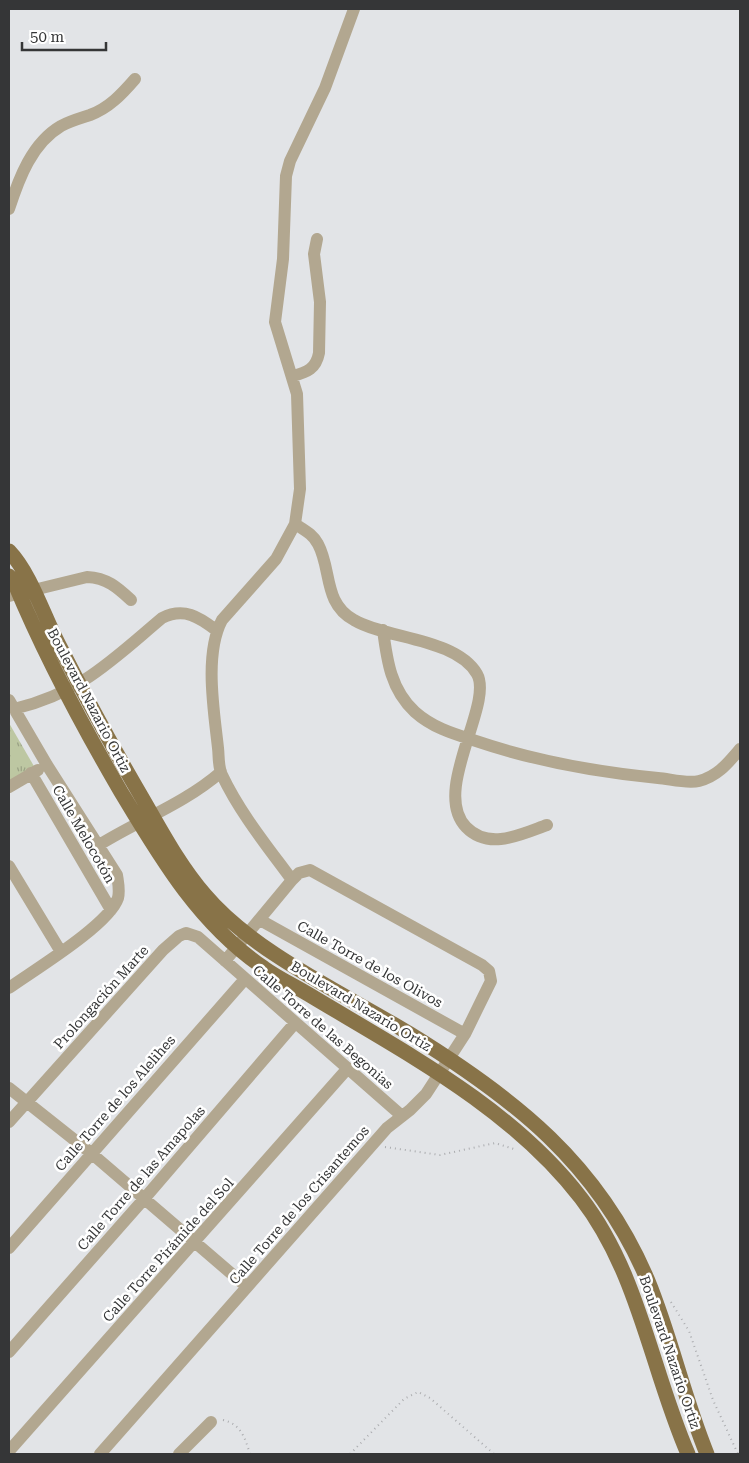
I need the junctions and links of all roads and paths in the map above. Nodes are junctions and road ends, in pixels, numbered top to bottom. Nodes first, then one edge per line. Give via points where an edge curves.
1 (354, 9) edge
2 (135, 79) dead end
3 (9, 209) edge
4 (316, 239) dead end
5 (293, 376) junction
6 (295, 524) junction
7 (9, 552) edge
8 (9, 576) edge
9 (20, 593) edge
10 (131, 600) dead end
11 (216, 630) junction
12 (383, 630) junction
13 (80, 684) junction
14 (65, 692) junction
15 (11, 704) edge
16 (467, 738) junction
17 (740, 749) edge
18 (47, 765) junction
19 (220, 772) junction
20 (31, 774) junction
21 (9, 787) edge
22 (145, 818) junction
23 (548, 824) dead end
24 (99, 845) junction
25 (9, 866) edge
26 (292, 880) junction
27 (111, 910) junction
28 (260, 920) junction
29 (243, 941) junction
30 (61, 952) junction
31 (225, 961) junction
32 (245, 979) junction
33 (9, 988) edge
34 (295, 1022) junction
35 (465, 1034) junction
36 (449, 1059) junction
37 (348, 1068) junction
38 (439, 1074) junction
39 (9, 1088) edge
40 (26, 1102) junction
41 (402, 1116) junction
42 (9, 1122) edge
43 (372, 1145) junction
44 (92, 1153) junction
45 (525, 1154) dead end
46 (144, 1199) junction
47 (194, 1244) junction
48 (9, 1248) edge
49 (246, 1287) junction
50 (670, 1299) dead end
51 (9, 1352) edge
52 (211, 1422) joint
53 (9, 1451) edge
54 (100, 1454) edge
55 (179, 1454) edge
56 (250, 1454) edge
57 (350, 1454) edge
58 (494, 1454) edge
59 (688, 1454) edge
60 (707, 1454) edge
61 (738, 1454) edge

1 - 5 street via 328,81 286,176 283,259 275,322
2 - 3 street via 112,103 62,125 50,134 24,168
4 - 5 street via 314,254 320,302 318,360 309,372
5 - 6 street via 300,429 300,489
6 - 11 street via 276,558 229,610
6 - 12 street via 311,534 318,544 329,590 339,608 354,620
7 - 9 main road, Boulevard Nazario Ortiz
8 - 9 main road, Boulevard Nazario Ortiz
9 - 10 street via 98,577 118,587
9 - 13 main road, Boulevard Nazario Ortiz
9 - 14 main road, Boulevard Nazario Ortiz
11 - 13 street via 199,617 185,612 171,614
11 - 19 street via 212,679
12 - 16 street via 389,670 404,701 436,726 454,736
12 - 16 street via 418,639 455,655 475,670 480,695
13 - 14 street
13 - 22 main road, Boulevard Nazario Ortiz
14 - 15 street via 36,704
14 - 22 main road, Boulevard Nazario Ortiz
15 - 18 street
16 - 17 street via 552,763 627,775 696,781 710,778 724,768
16 - 23 street via 455,793 456,810 470,832 500,840
18 - 20 street
18 - 24 street
19 - 22 street via 194,794
19 - 26 street via 254,831
20 - 21 street
20 - 27 street, Calle Melocotón
22 - 24 street
22 - 29 main road, Boulevard Nazario Ortiz
24 - 27 street via 117,875 118,897
25 - 30 street
26 - 28 street
26 - 35 street, Calle Torre de los Crisantemos via 304,870 316,872 482,965 491,976 490,986
27 - 30 street
28 - 29 street
28 - 35 street, Calle Torre de los Olivos
29 - 31 street
29 - 36 main road, Boulevard Nazario Ortiz via 268,950
29 - 38 main road, Boulevard Nazario Ortiz via 264,969
30 - 33 street
31 - 32 street, Calle Torre de las Begonias
31 - 40 street, Prolongación Marte via 198,937 186,933 179,936
32 - 34 street, Calle Torre de las Begonias
32 - 44 street, Calle Torre de los Alelihes
34 - 37 street, Calle Torre de las Begonias
34 - 46 street, Calle Torre de las Amapolas
35 - 36 street, Calle Torre de los Crisantemos
36 - 38 street, Calle Torre de los Crisantemos
36 - 60 main road, Boulevard Nazario Ortiz via 505,1097 536,1123 583,1172 609,1209 648,1280
37 - 41 street, Calle Torre de las Begonias
37 - 47 street, Calle Torre Pirámide del Sol
38 - 41 street, Calle Torre de los Crisantemos via 421,1100
38 - 59 main road, Boulevard Nazario Ortiz via 492,1112 540,1153 566,1179 597,1219 628,1279
39 - 40 street
40 - 42 street, Prolongación Marte
40 - 44 street
41 - 43 street, Calle Torre de los Crisantemos
43 - 45 path via 440,1155 495,1143
43 - 49 street, Calle Torre de los Crisantemos
44 - 46 street
44 - 48 street, Calle Torre de los Alelihes
46 - 47 street
46 - 51 street, Calle Torre de las Amapolas
47 - 49 street
47 - 53 street, Calle Torre Pirámide del Sol
49 - 54 street, Calle Torre de los Crisantemos
50 - 61 path via 689,1331 713,1400
52 - 55 street
52 - 56 path via 221,1419 236,1425
57 - 58 path via 404,1399 418,1392 430,1398

